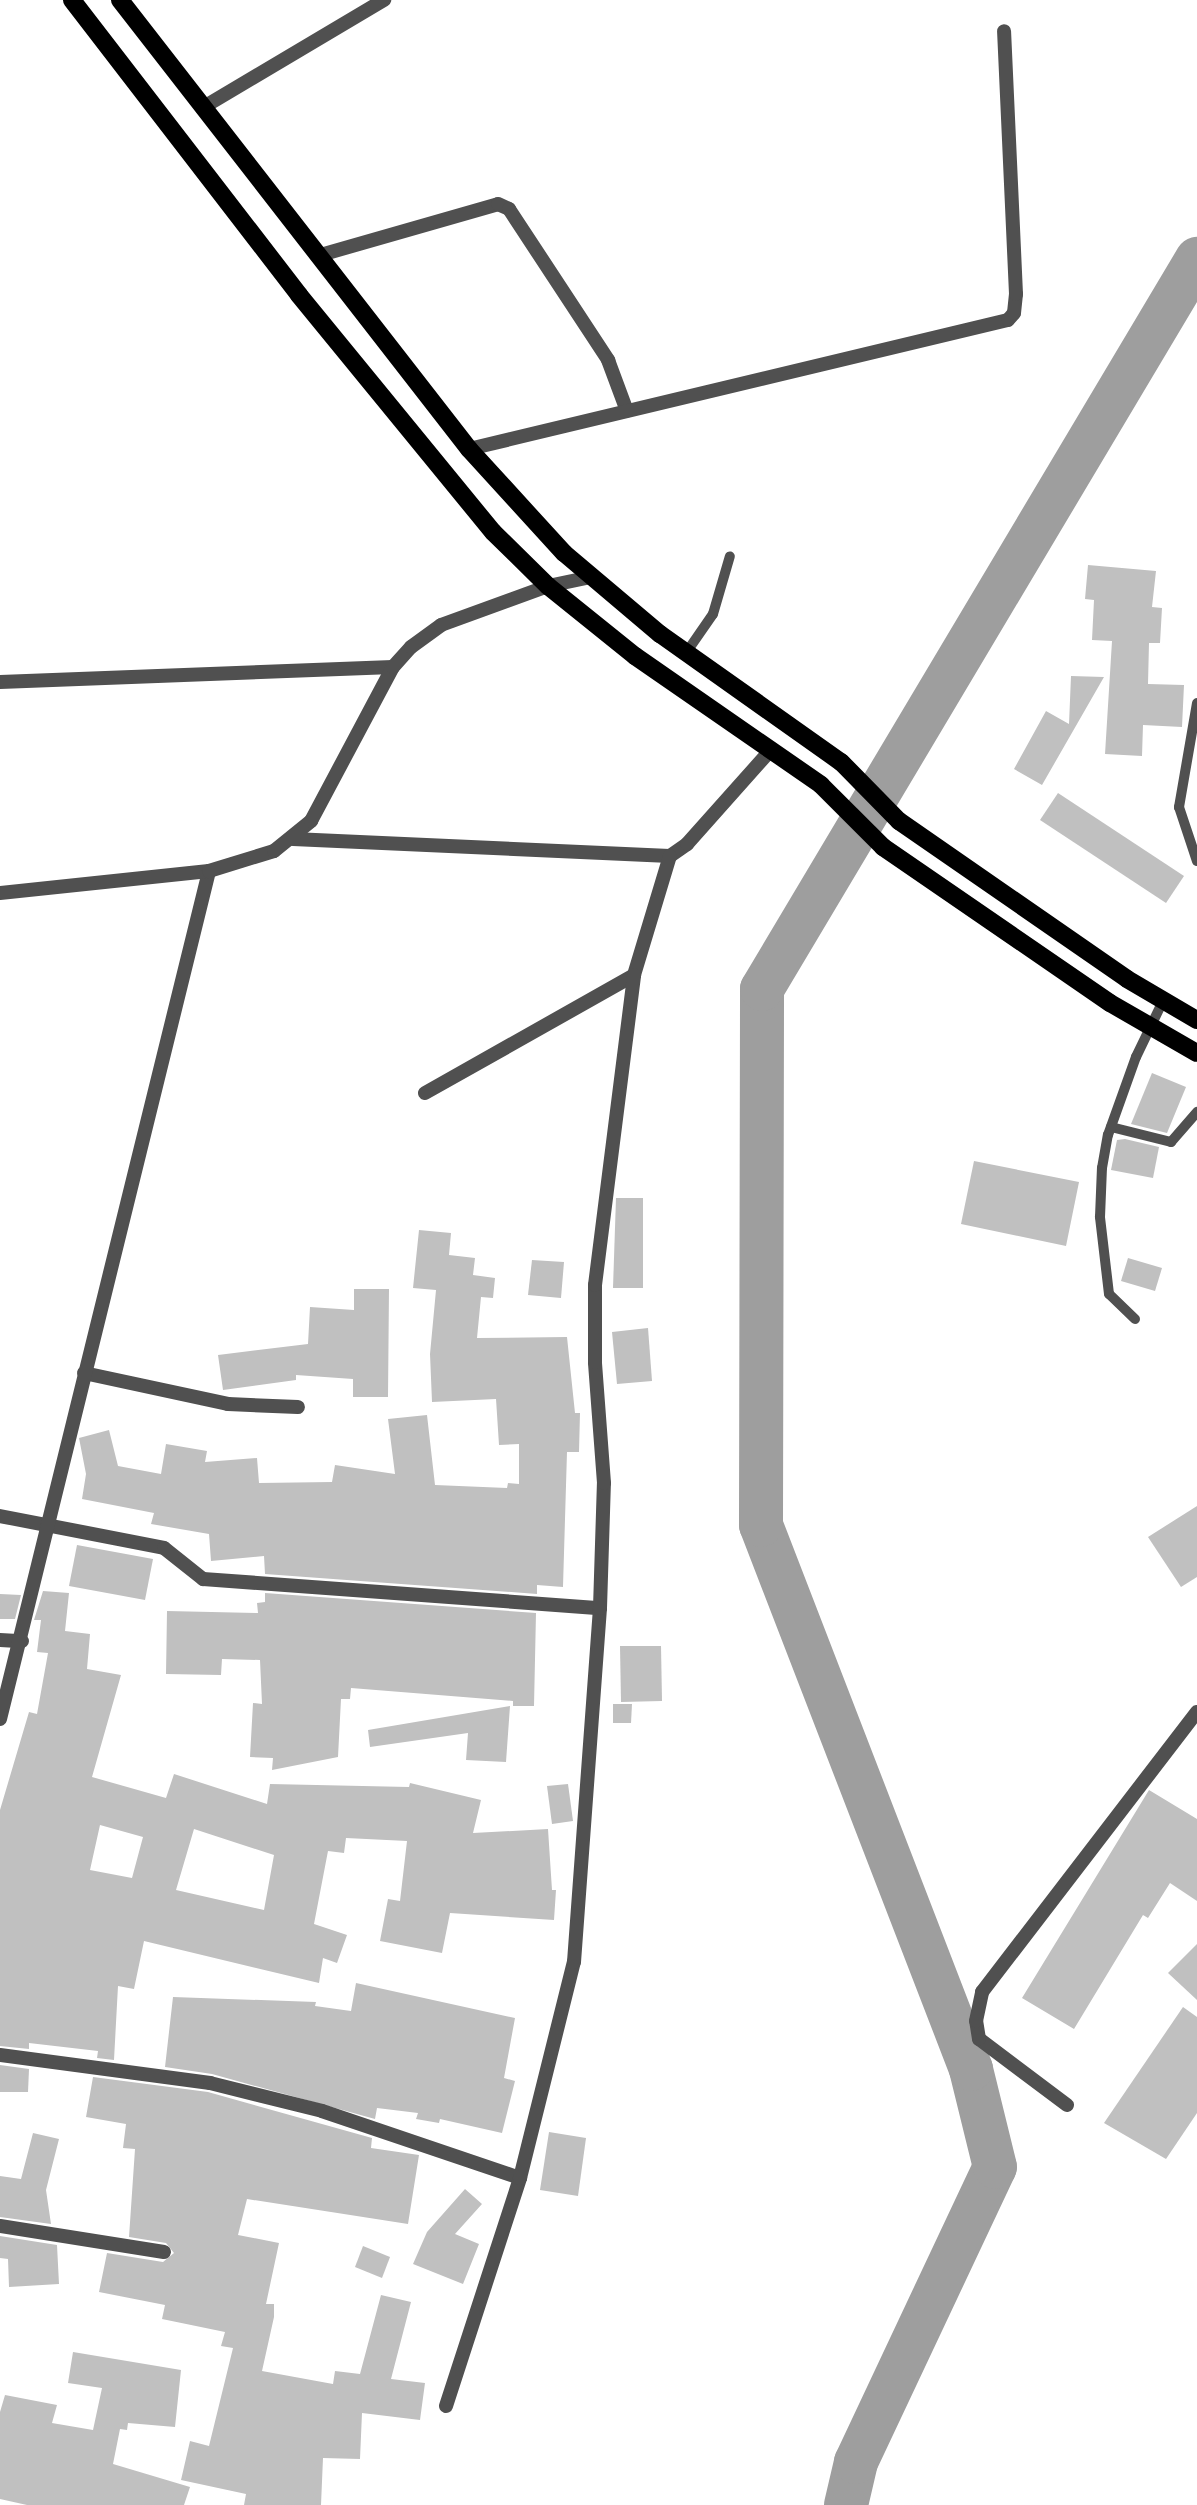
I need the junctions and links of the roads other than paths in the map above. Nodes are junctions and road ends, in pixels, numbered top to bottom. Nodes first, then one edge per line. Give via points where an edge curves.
1 (72, 0) edge
2 (120, 0) edge
3 (384, 0) edge
4 (1004, 32) dead end
5 (202, 108) junction
6 (317, 256) junction
7 (627, 411) junction
8 (468, 449) junction
9 (730, 556) dead end
10 (591, 577) junction
11 (548, 586) junction
12 (686, 653) junction
13 (393, 667) junction
14 (0, 682) edge
15 (1197, 703) edge
16 (770, 751) junction
17 (293, 839) junction
18 (670, 856) junction
19 (1197, 861) edge
20 (209, 872) junction
21 (0, 893) edge
22 (634, 975) junction
23 (1163, 1001) junction
24 (1197, 1020) edge
25 (1148, 1026) junction
26 (1197, 1053) edge
27 (425, 1093) dead end
28 (1197, 1112) edge
29 (1111, 1127) junction
30 (1135, 1319) dead end
31 (84, 1373) junction
32 (298, 1407) dead end
33 (0, 1516) edge
34 (45, 1526) junction
35 (600, 1608) junction
36 (0, 1640) edge
37 (22, 1641) junction
38 (1197, 1712) edge
39 (0, 1718) edge
40 (0, 2055) edge
41 (1067, 2105) dead end
42 (520, 2178) junction
43 (0, 2226) edge
44 (164, 2252) dead end
45 (446, 2406) dead end

1 - 11 main road via 299,295 493,532
2 - 5 main road
3 - 5 street
4 - 7 street via 1016,293 1014,313 1008,320
5 - 6 main road
6 - 7 street via 498,204 509,209 608,360
6 - 8 main road
7 - 8 street
8 - 10 main road via 521,510
9 - 12 lane via 713,614
10 - 11 street
10 - 12 main road
11 - 13 street via 441,625
11 - 16 main road via 635,656
12 - 23 main road via 841,762 900,821
13 - 14 street
13 - 17 street via 311,821
15 - 19 lane via 1179,807
16 - 18 street via 687,844
16 - 25 main road via 821,785 883,847
17 - 18 street
17 - 20 street via 274,851
18 - 22 street
20 - 21 street
20 - 31 street
22 - 27 street
22 - 35 street via 596,1285 594,1362 604,1483
23 - 24 main road
23 - 25 lane
25 - 26 main road
25 - 29 lane
28 - 29 lane via 1171,1142
29 - 30 lane via 1102,1168 1100,1217 1109,1294
31 - 32 street via 228,1404
31 - 34 street
33 - 34 street
34 - 35 street via 164,1548 203,1579
34 - 37 street
35 - 42 street via 574,1962
36 - 37 street
37 - 39 street
38 - 41 street via 982,1992 976,2021 979,2039
40 - 42 street via 210,2083 321,2111
42 - 45 street
43 - 44 street

